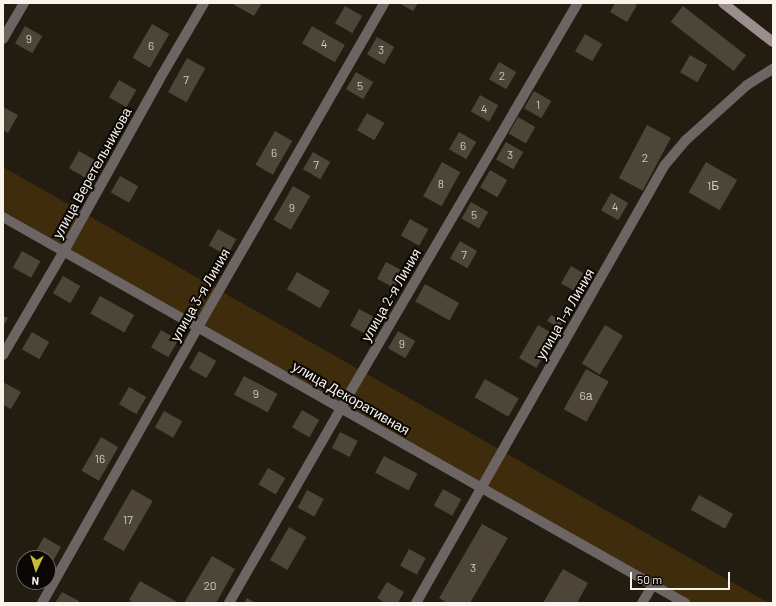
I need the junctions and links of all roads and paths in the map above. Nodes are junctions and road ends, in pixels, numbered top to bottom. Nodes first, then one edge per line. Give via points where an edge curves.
1 (24, 3) edge
2 (204, 3) edge
3 (384, 3) edge
4 (578, 3) edge
5 (722, 3) edge
6 (3, 39) edge
7 (773, 42) edge
8 (773, 69) edge
9 (3, 217) edge
10 (64, 251) junction
11 (198, 327) junction
12 (3, 355) edge
13 (341, 408) junction
14 (483, 488) junction
15 (653, 584) junction
16 (42, 603) edge
17 (229, 603) edge
18 (416, 603) edge
19 (642, 603) edge
20 (686, 603) edge

1 - 6 street
2 - 10 street, улица Веретельникова
3 - 11 street, улица 3-я Линия
4 - 13 street, улица 2-я Линия
5 - 7 street
8 - 14 street, улица 1-я Линия via 747,85 686,140 664,166
9 - 10 street, улица Декоративная
10 - 11 street, улица Декоративная
10 - 12 street, улица Веретельникова
11 - 13 street, улица Декоративная
11 - 16 street, улица 3-я Линия
13 - 14 street, улица Декоративная
13 - 17 street, улица 2-я Линия
14 - 15 street, улица Декоративная
14 - 18 street, улица 1-я Линия
15 - 19 street
15 - 20 street, улица Декоративная

